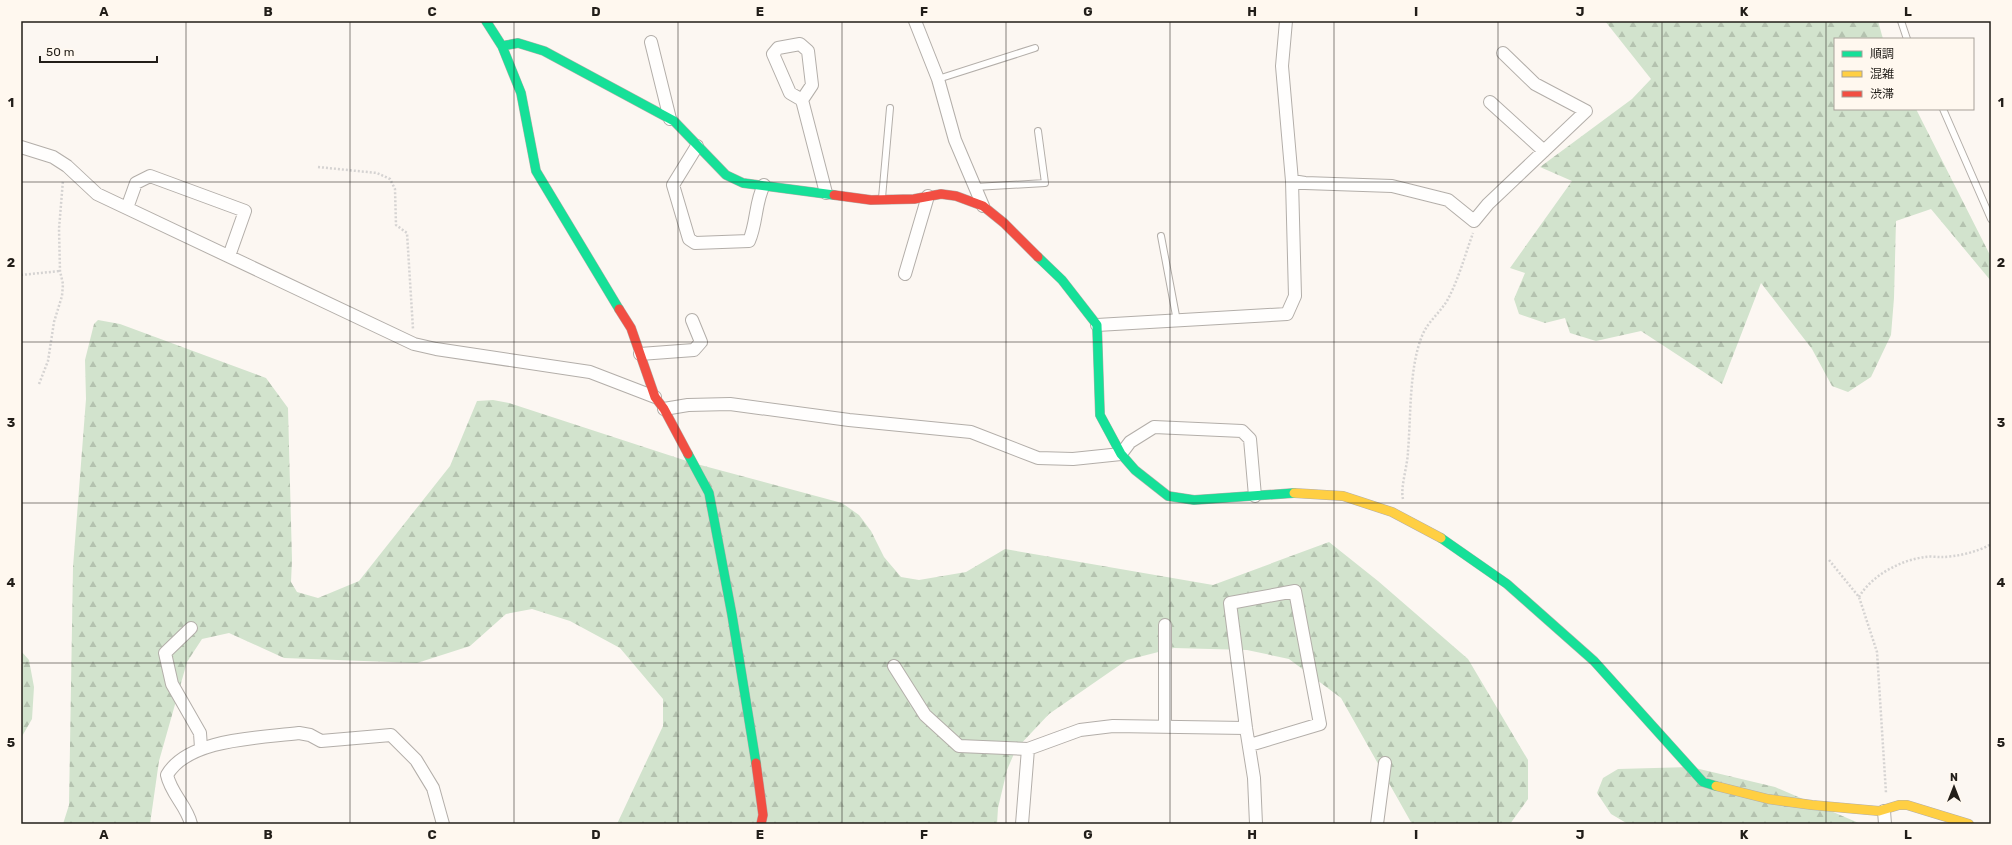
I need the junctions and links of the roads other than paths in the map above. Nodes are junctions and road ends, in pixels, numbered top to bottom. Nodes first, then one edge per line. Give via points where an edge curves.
1 (486, 21) edge
2 (915, 21) edge
3 (1286, 21) edge
4 (1901, 21) edge
5 (1907, 38) edge
6 (651, 42) dead end
7 (502, 46) junction
8 (1035, 48) dead end
9 (1503, 53) dead end
10 (938, 79) junction
11 (802, 100) dead end
12 (1490, 102) dead end
13 (890, 108) dead end
14 (1943, 110) edge
15 (670, 119) junction
16 (1038, 131) dead end
17 (697, 146) junction
18 (21, 147) edge
19 (1544, 151) junction
20 (1292, 181) junction
21 (764, 185) junction
22 (975, 187) junction
23 (826, 193) junction
24 (928, 196) junction
25 (882, 200) junction
26 (983, 206) junction
27 (127, 208) junction
28 (1991, 219) edge
29 (1161, 236) dead end
30 (229, 256) junction
31 (904, 274) dead end
32 (692, 320) dead end
33 (1177, 321) junction
34 (1097, 325) junction
35 (640, 354) junction
36 (655, 397) junction
37 (664, 409) junction
38 (1121, 454) junction
39 (1255, 496) junction
40 (1164, 626) dead end
41 (191, 628) dead end
42 (894, 666) dead end
43 (1165, 726) junction
44 (1246, 728) junction
45 (1250, 745) junction
46 (201, 748) junction
47 (1028, 749) junction
48 (1385, 763) dead end
49 (1884, 811) junction
50 (191, 824) edge
51 (443, 824) edge
52 (761, 824) edge
53 (1022, 824) edge
54 (1256, 824) edge
55 (1377, 824) edge
56 (1884, 824) edge
57 (1969, 824) edge

1 - 7 street
2 - 10 street
3 - 20 street via 1282,66
4 - 5 lane
6 - 15 street
7 - 15 street via 518,43 544,51
7 - 35 street via 521,93 536,171 630,328
8 - 10 lane
9 - 19 street via 1535,84 1586,111
10 - 22 street via 956,140
11 - 23 street
12 - 19 street
13 - 25 lane
14 - 28 lane
15 - 17 street
16 - 22 lane via 1045,183
17 - 21 street via 726,175 743,183
17 - 21 street via 673,185 689,239 695,244 749,241
18 - 27 street via 53,157 68,166 97,194
19 - 20 street via 1488,204 1474,221 1448,200 1392,186
20 - 33 street via 1295,296 1287,314
21 - 23 street
22 - 26 street
23 - 25 street
24 - 25 street
24 - 26 street via 956,196
24 - 31 street
26 - 34 street via 1004,222 1062,280
27 - 30 street
27 - 30 street via 136,183 150,176 245,211
29 - 33 lane
30 - 36 street via 414,344 590,372
32 - 35 street via 701,342 694,350
33 - 34 street
34 - 38 street via 1100,415
35 - 36 street
36 - 37 street
37 - 38 street via 688,405 730,404 849,420 971,432 1038,458 1074,459
37 - 52 street via 709,492 754,749 763,815
38 - 39 street via 1135,470 1168,496 1194,500
38 - 39 street via 1130,442 1154,427 1242,431 1250,439
39 - 49 street via 1286,492 1343,496 1392,512 1434,533 1507,584 1594,661 1703,782 1728,792 1762,800
40 - 43 street
41 - 46 street via 165,653 172,684 200,733
42 - 47 street via 925,715 959,746
43 - 44 street
43 - 47 street via 1113,726 1080,730
44 - 45 street
44 - 45 street via 1230,603 1295,591 1320,724
45 - 54 street
46 - 50 street via 172,766 167,775 169,784 190,816
46 - 51 street via 219,743 299,733 321,741 391,735 416,760 432,788
47 - 53 street
48 - 55 street
49 - 56 street
49 - 57 street via 1903,804

